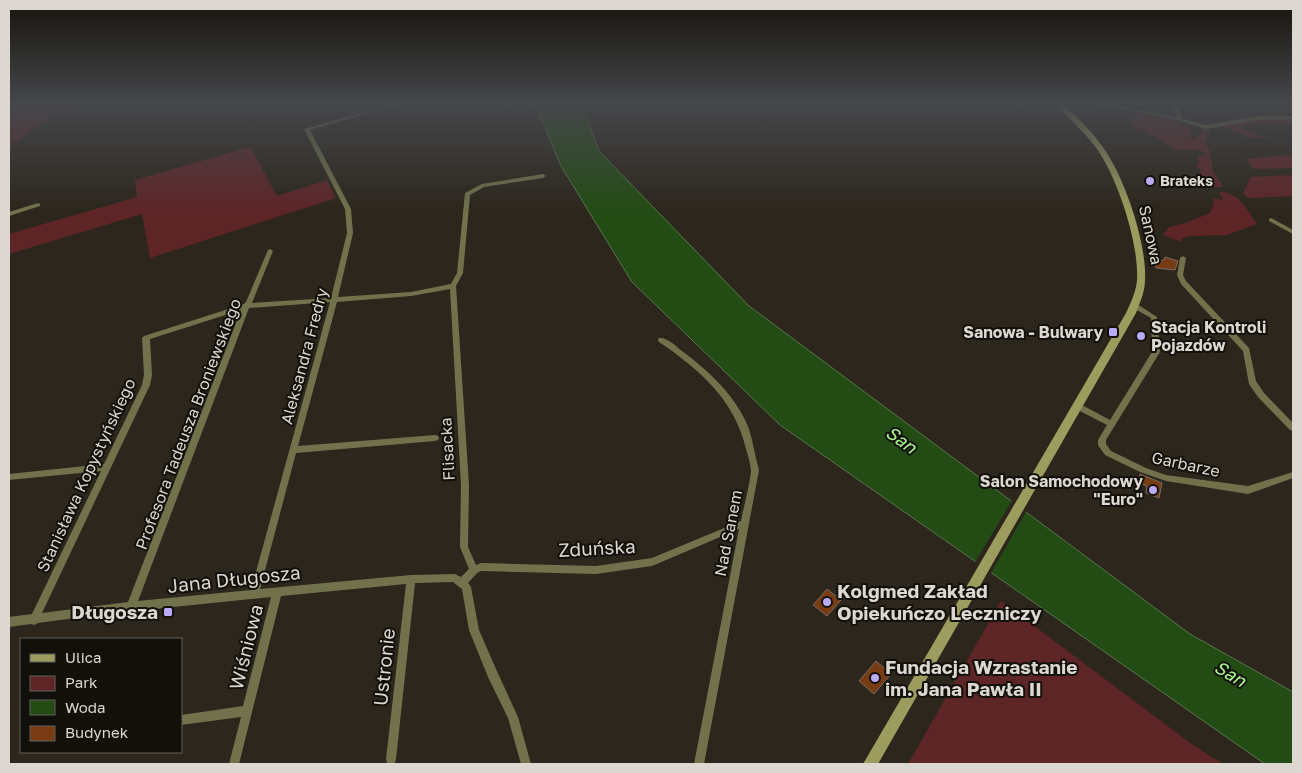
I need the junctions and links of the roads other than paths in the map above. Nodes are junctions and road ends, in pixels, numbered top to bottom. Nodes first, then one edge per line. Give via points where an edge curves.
1 (312, 140) edge
2 (1095, 140) edge
3 (543, 176) dead end
4 (38, 205) dead end
5 (9, 214) edge
6 (1271, 220) dead end
7 (1293, 232) edge
8 (270, 251) dead end
9 (1183, 258) dead end
10 (453, 286) junction
11 (334, 299) junction
12 (246, 306) junction
13 (1134, 306) junction
14 (662, 340) dead end
15 (1077, 406) junction
16 (1112, 424) junction
17 (1293, 428) edge
18 (436, 438) dead end
19 (293, 450) junction
20 (107, 467) junction
21 (1293, 475) edge
22 (9, 477) edge
23 (745, 523) junction
24 (474, 570) junction
25 (412, 579) junction
26 (462, 582) junction
27 (278, 593) junction
28 (254, 595) junction
29 (132, 607) junction
30 (34, 620) junction
31 (9, 622) edge
32 (248, 711) junction
33 (182, 720) edge
34 (391, 759) dead end
35 (234, 764) edge
36 (526, 764) edge
37 (699, 764) edge
38 (870, 764) edge

1 - 11 street, Aleksandra Fredry via 350,215 350,234
2 - 13 main road, Sanowa via 1122,186 1142,264 1142,283
3 - 10 street, Flisacka via 482,186 467,194 460,273
4 - 5 street
6 - 7 street
8 - 12 street, Profesora Tadeusza Broniewskiego via 250,304
9 - 17 street via 1180,275 1183,282 1246,350 1252,382
10 - 11 street via 411,294
10 - 24 street, Flisacka via 464,485 464,547
11 - 12 street
11 - 19 street, Aleksandra Fredry
12 - 20 street, Stanisława Kopystyńskiego via 146,338 146,385
12 - 29 street, Profesora Tadeusza Broniewskiego
13 - 15 main road, Sanowa
13 - 16 street, Garbarze via 1154,317 1156,352
14 - 23 street, Nad Sanem via 693,361 717,385 743,426 755,470
15 - 16 street
15 - 38 main road, Sanowa
16 - 21 street, Garbarze via 1102,440 1108,453 1156,475 1248,490
18 - 19 street
19 - 28 street, Aleksandra Fredry
20 - 22 street
20 - 30 street, Stanisława Kopystyńskiego
23 - 24 street, Zduńska via 652,562 596,570 481,567
23 - 37 street, Nad Sanem
24 - 26 street
25 - 26 street, Jana Długosza via 448,577
25 - 27 street, Jana Długosza
25 - 34 street, Ustronie
26 - 36 street via 469,595 474,630 513,717
27 - 28 street, Jana Długosza
27 - 32 street, Wiśniowa
28 - 29 street, Jana Długosza
29 - 30 street, Jana Długosza
30 - 31 street, Jana Długosza
32 - 33 street, Wiśniowa
32 - 35 street, Wiśniowa

